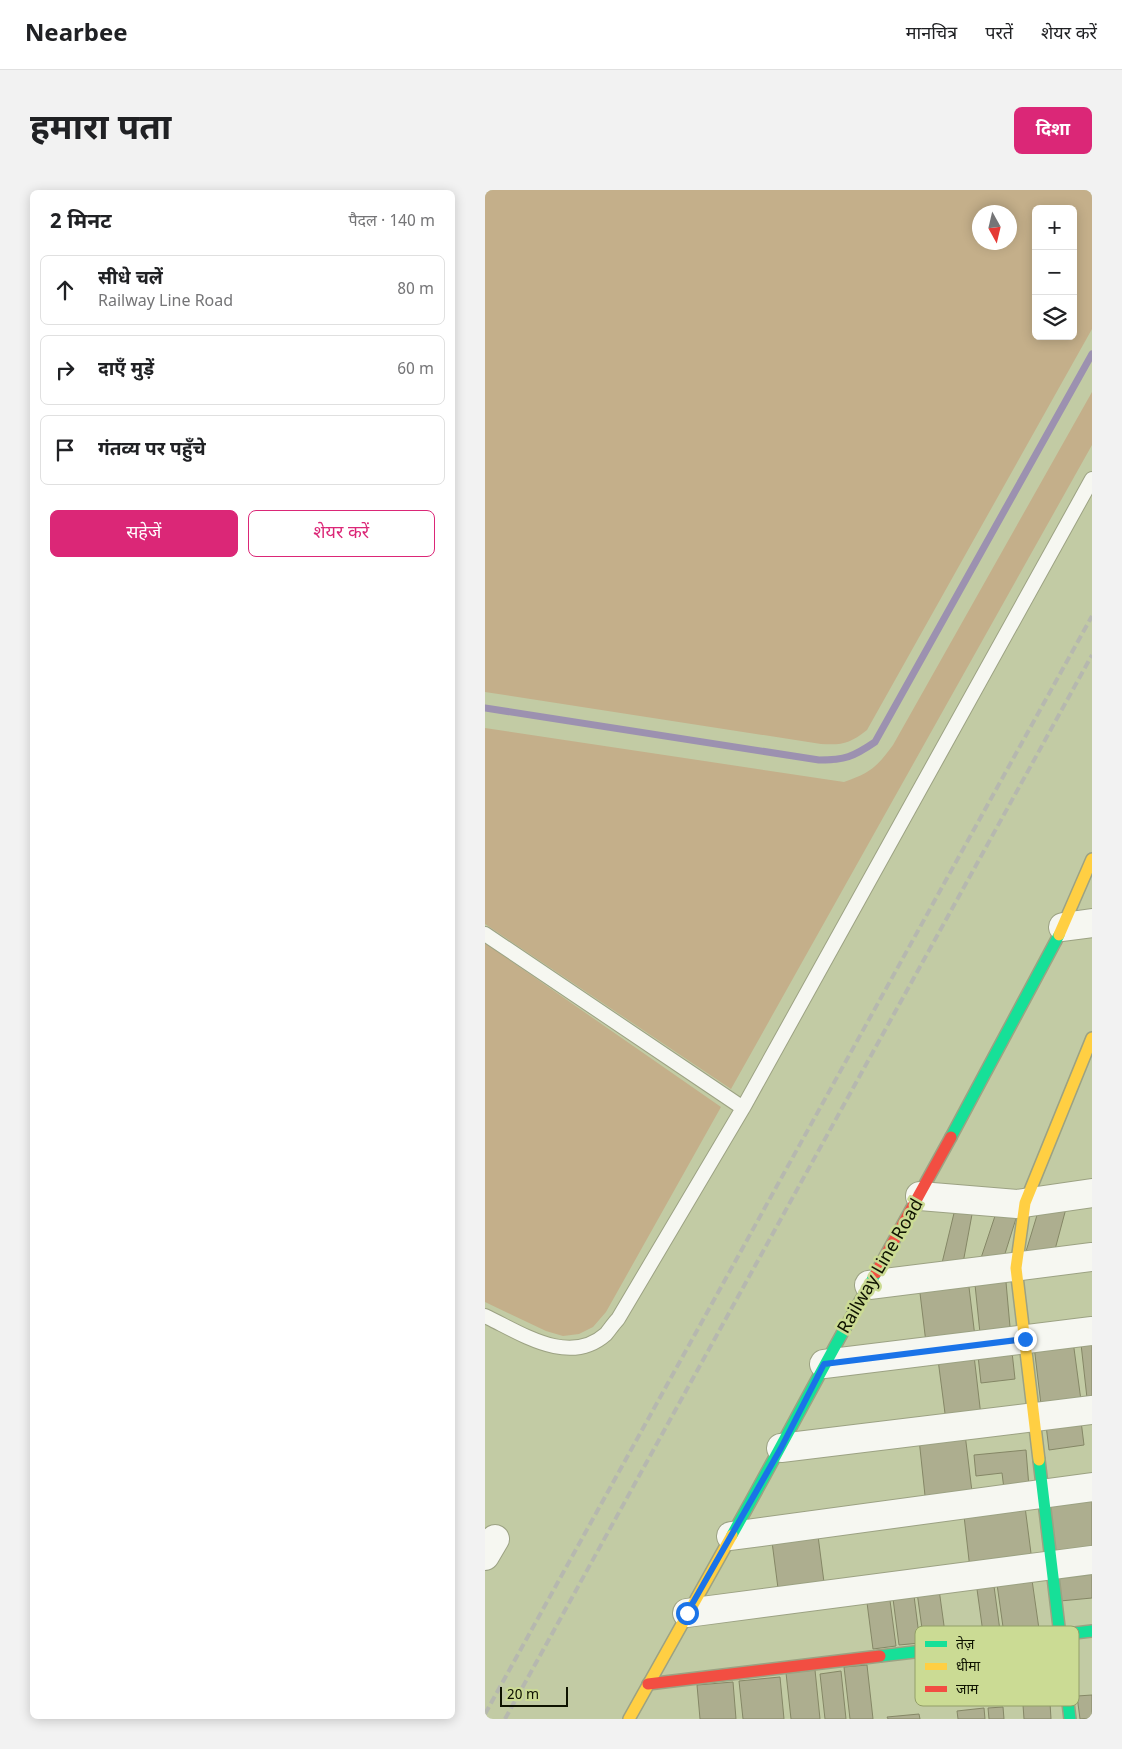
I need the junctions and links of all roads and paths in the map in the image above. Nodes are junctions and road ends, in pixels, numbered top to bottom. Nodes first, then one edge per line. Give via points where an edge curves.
1 (1092, 479) edge
2 (1091, 864) edge
3 (1092, 923) edge
4 (1063, 926) junction
5 (485, 934) edge
6 (1089, 1052) edge
7 (743, 1108) junction
8 (1092, 1193) edge
9 (920, 1196) junction
10 (1025, 1203) junction
11 (1092, 1257) edge
12 (1016, 1268) junction
13 (869, 1285) junction
14 (485, 1316) edge
15 (1092, 1331) edge
16 (1025, 1339) junction
17 (824, 1364) junction
18 (1092, 1410) edge
19 (1034, 1418) junction
20 (781, 1448) junction
21 (1092, 1487) edge
22 (1043, 1493) junction
23 (731, 1536) junction
24 (1092, 1560) edge
25 (1052, 1565) junction
26 (687, 1613) junction
27 (1060, 1626) edge
28 (1092, 1631) edge
29 (1079, 1633) edge
30 (915, 1652) edge
31 (648, 1684) junction
32 (1069, 1706) edge
33 (629, 1719) edge
34 (1071, 1719) edge

1 - 7 lane
2 - 4 street, Railway Line Road
3 - 4 street
4 - 9 street, Railway Line Road
5 - 7 lane
6 - 10 street
7 - 14 lane via 618,1319 605,1334 585,1346 567,1349 545,1344
8 - 10 street
9 - 10 street
9 - 13 street, Railway Line Road
10 - 12 street
11 - 12 street
12 - 13 street
12 - 16 street
13 - 17 street, Railway Line Road
15 - 16 street
16 - 17 street
16 - 19 street
17 - 20 street, Railway Line Road
18 - 19 street
19 - 20 street
19 - 22 street
20 - 23 street, Railway Line Road
21 - 22 street
22 - 23 street
22 - 25 street
23 - 26 street, Railway Line Road
24 - 25 street
25 - 26 street
25 - 27 street
26 - 31 street, Railway Line Road
28 - 29 street
30 - 31 street
31 - 33 street, Railway Line Road
32 - 34 street

